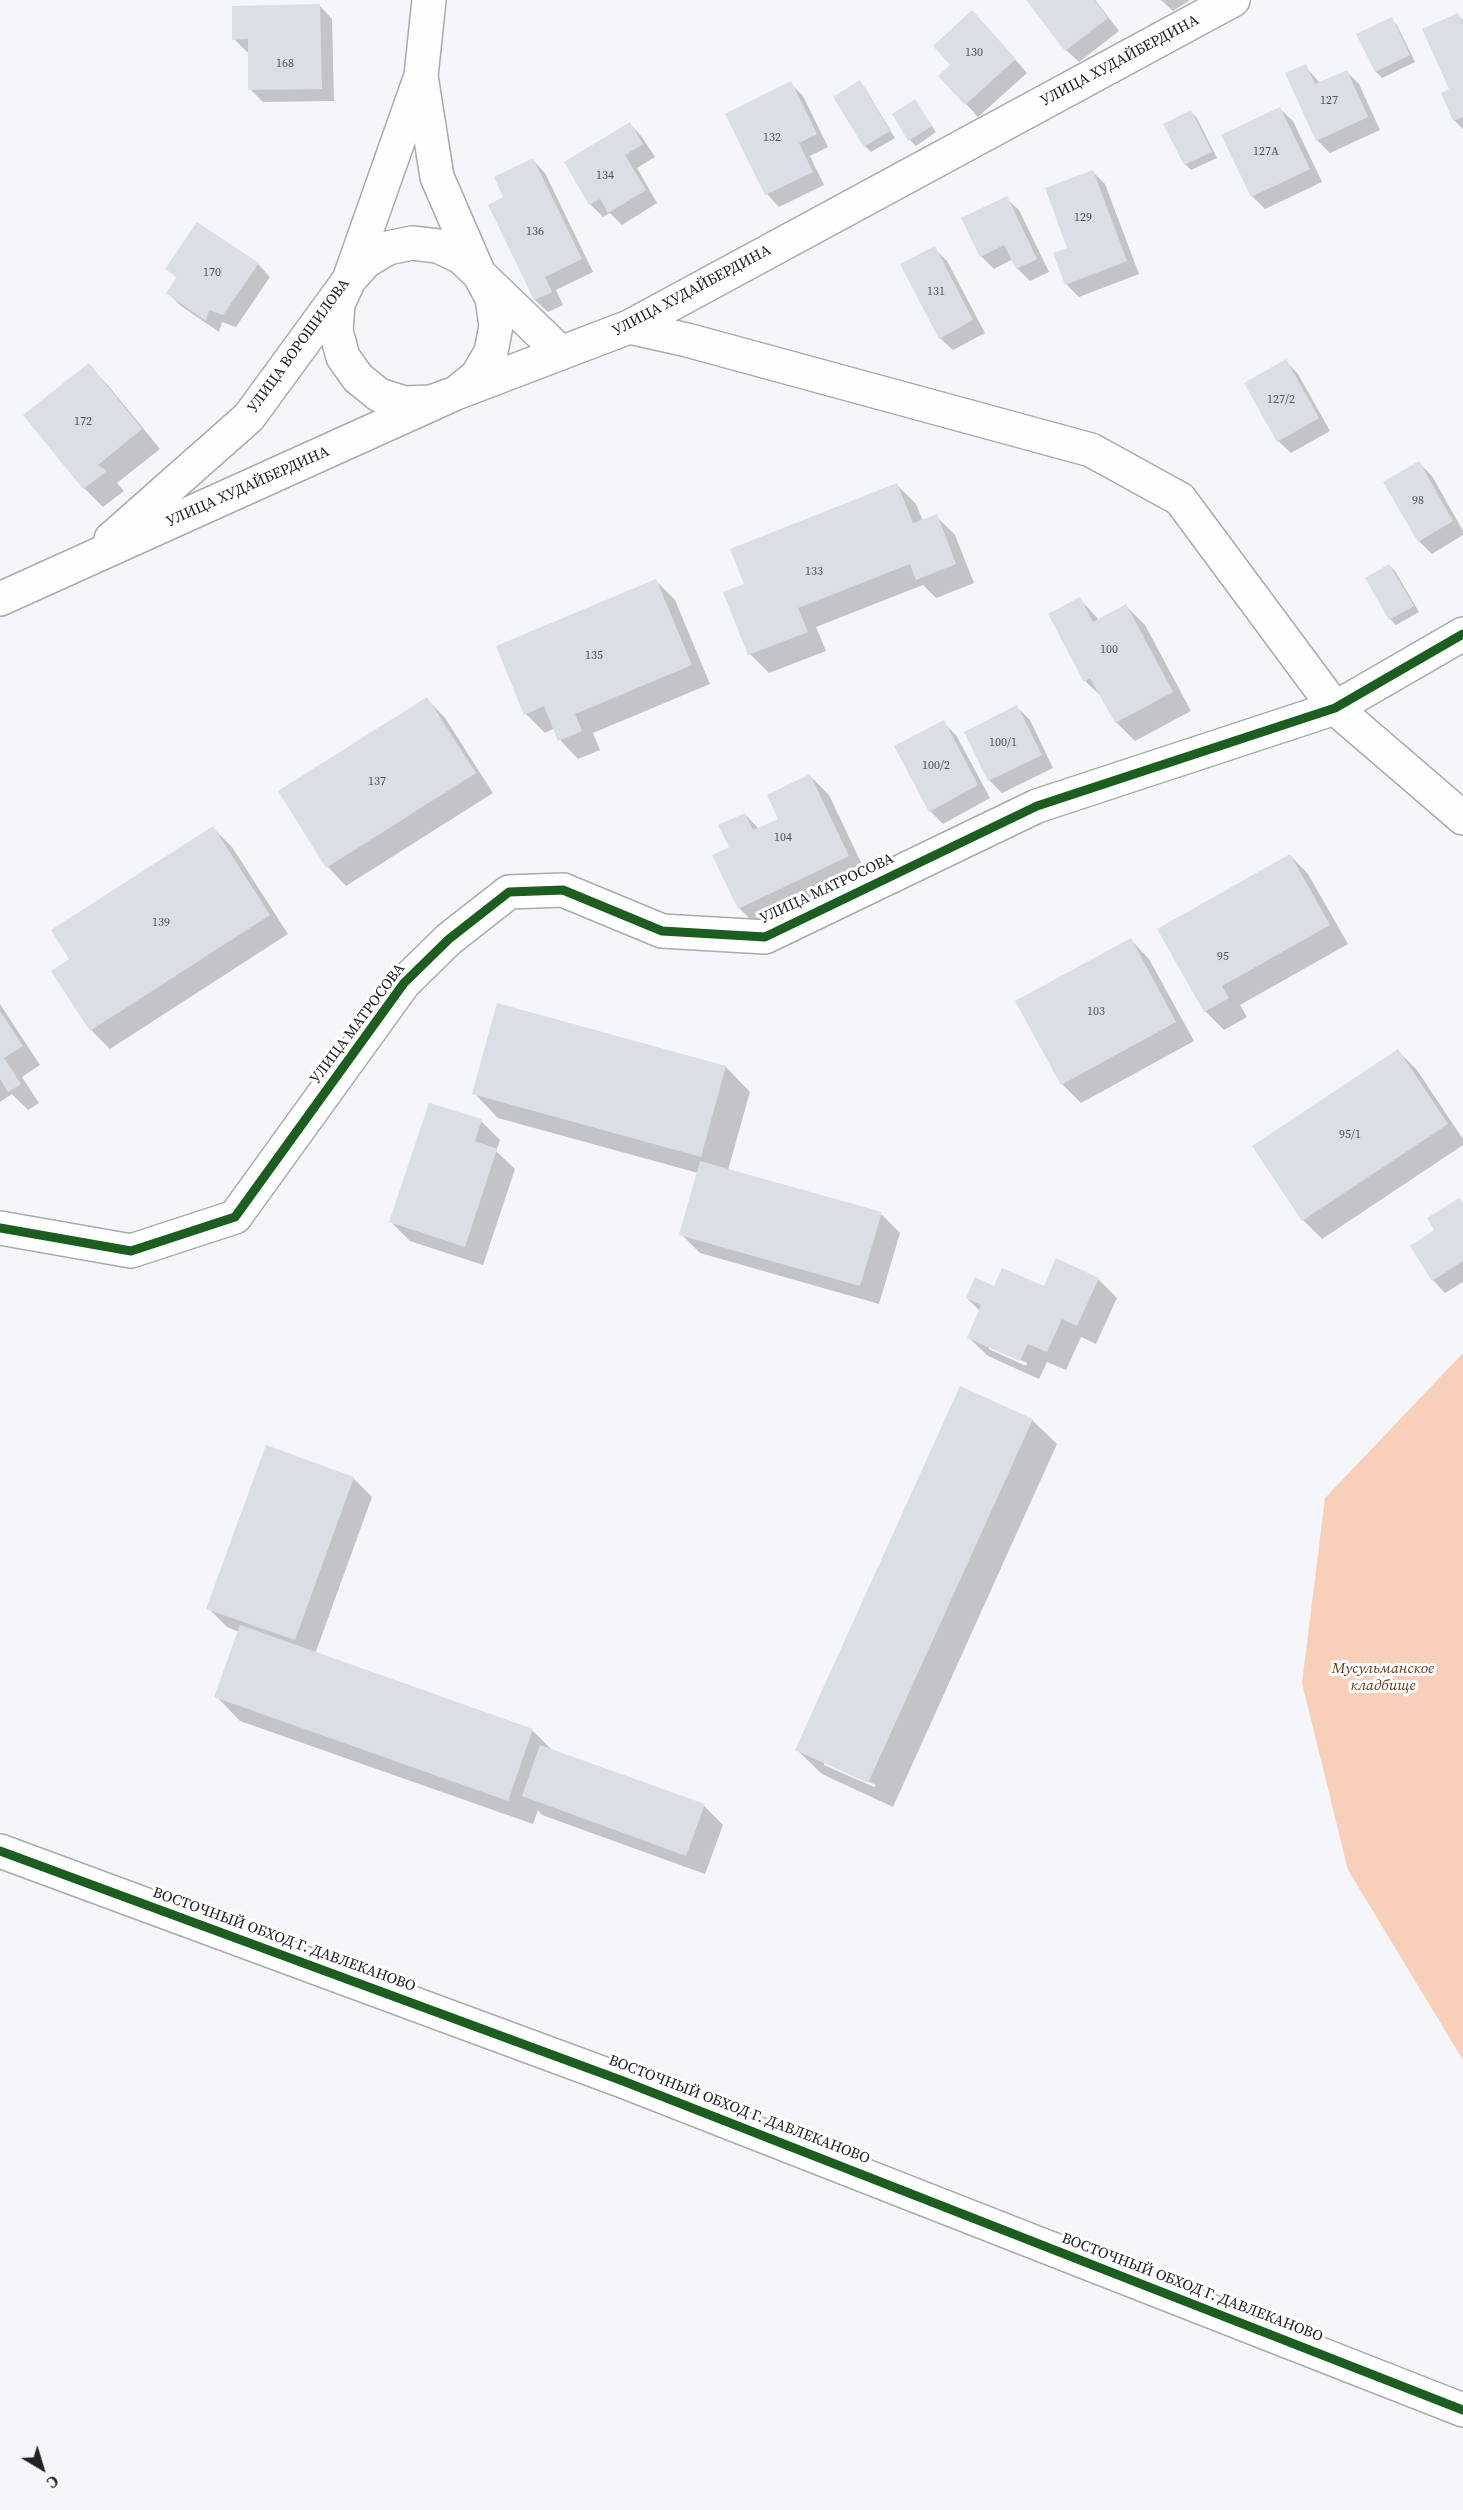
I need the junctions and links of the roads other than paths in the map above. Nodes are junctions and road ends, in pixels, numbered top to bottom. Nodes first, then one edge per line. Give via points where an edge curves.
1 (429, 0) edge
2 (1233, 0) edge
3 (421, 75) junction
4 (479, 274) junction
5 (349, 280) junction
6 (629, 327) junction
7 (561, 353) junction
8 (456, 393) junction
9 (87, 560) junction
10 (0, 599) edge
11 (1463, 634) edge
12 (1335, 708) junction
13 (1463, 818) edge
14 (0, 1228) edge
15 (0, 1851) edge
16 (1463, 2410) edge

1 - 3 street, УЛИЦА ВОРОШИЛОВА
2 - 6 street, УЛИЦА ХУДАЙБЕРДИНА
3 - 4 street via 437,177
3 - 5 street, УЛИЦА ВОРОШИЛОВА
4 - 5 street via 461,257 438,246 412,243 388,248 366,261
4 - 7 street
4 - 8 street via 492,298 496,326 491,352 477,376
5 - 8 street via 338,304 336,331 343,357 358,378 379,395 404,403 431,402
5 - 9 street, УЛИЦА ВОРОШИЛОВА via 249,417
6 - 7 street, УЛИЦА ХУДАЙБЕРДИНА
6 - 12 street via 1091,450 1180,499
7 - 8 street, УЛИЦА ХУДАЙБЕРДИНА
8 - 9 street, УЛИЦА ХУДАЙБЕРДИНА
9 - 10 street, УЛИЦА ХУДАЙБЕРДИНА
11 - 12 street, УЛИЦА МАТРОСОВА
12 - 13 street
12 - 14 street, УЛИЦА МАТРОСОВА via 1037,806 765,936 662,931 563,890 509,892 448,939 404,983 235,1217 131,1251
15 - 16 street, ВОСТОЧНЫЙ ОБХОД Г. ДАВЛЕКАНОВО via 623,2081

